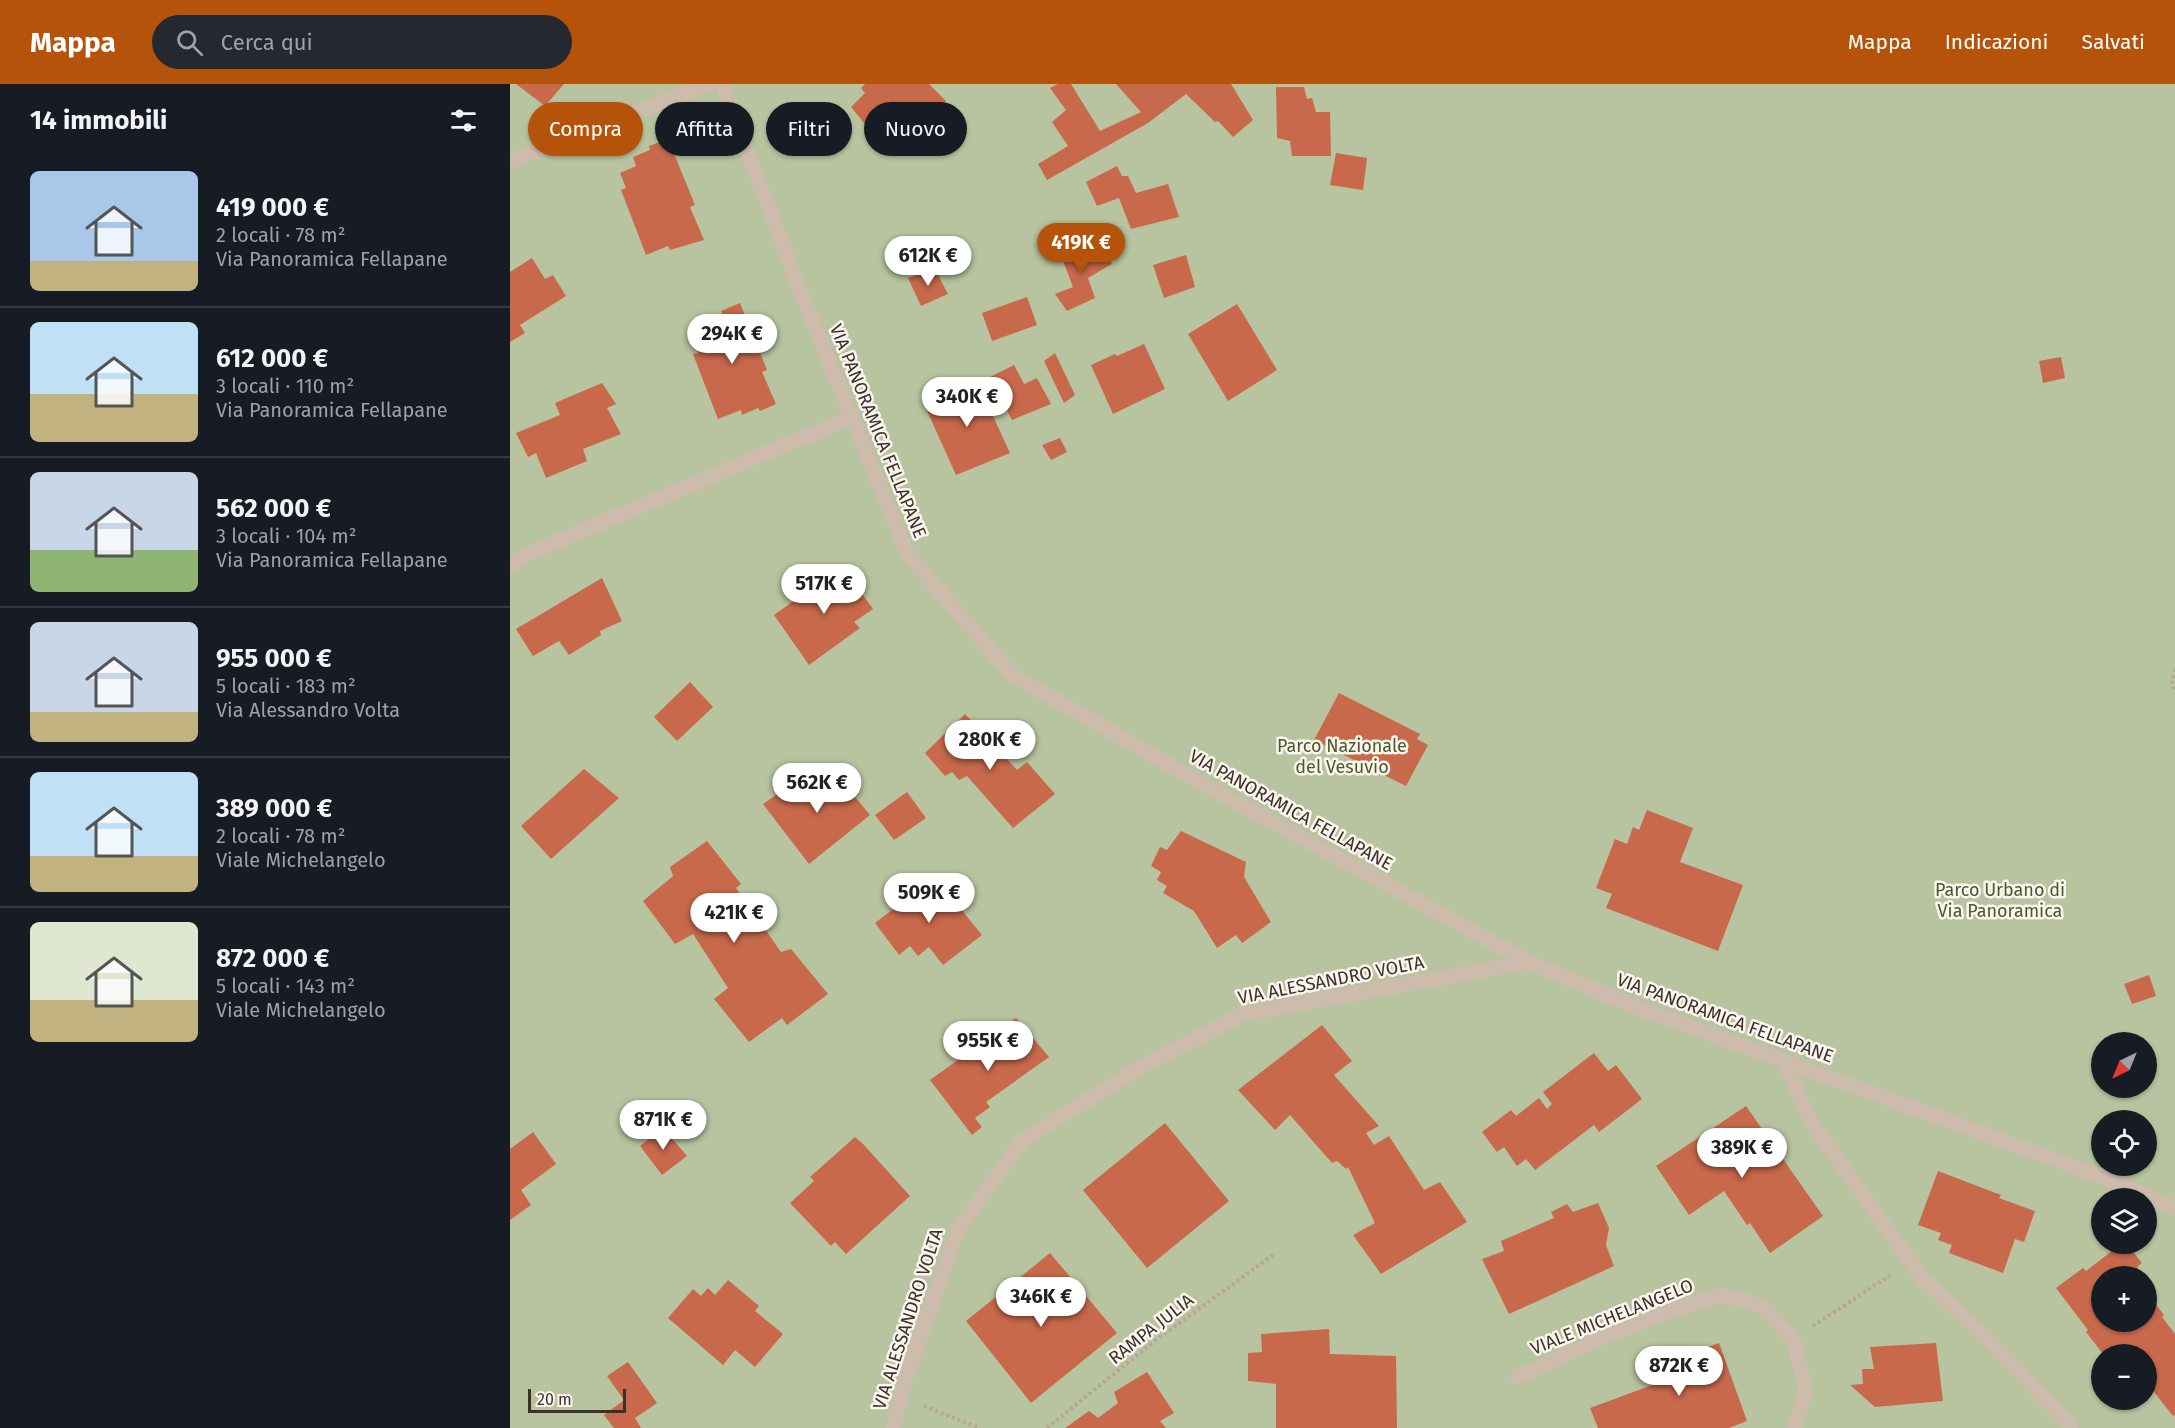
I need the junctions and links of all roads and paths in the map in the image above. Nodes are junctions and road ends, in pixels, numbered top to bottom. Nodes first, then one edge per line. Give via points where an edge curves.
1 (709, 84) edge
2 (722, 84) edge
3 (510, 161) edge
4 (852, 417) junction
5 (510, 567) edge
6 (2175, 669) edge
7 (2175, 692) edge
8 (1529, 962) junction
9 (1784, 1061) junction
10 (2175, 1209) edge
11 (1273, 1255) dead end
12 (1910, 1262) junction
13 (1793, 1339) junction
14 (1517, 1377) dead end
15 (899, 1405) junction
16 (2071, 1426) dead end
17 (893, 1428) edge
18 (978, 1428) edge
19 (1047, 1428) edge
20 (1794, 1428) edge

1 - 3 street
2 - 4 street, VIA PANORAMICA FELLAPANE
4 - 5 street via 525,555
4 - 8 street, VIA PANORAMICA FELLAPANE via 907,553 1011,674 1199,782
6 - 7 path
8 - 9 street, VIA PANORAMICA FELLAPANE via 1633,1006
8 - 15 street, VIA ALESSANDRO VOLTA via 1243,1014 1138,1068 1022,1141 958,1229
9 - 10 street, VIA PANORAMICA FELLAPANE via 2122,1184
9 - 12 street via 1811,1122
11 - 19 path, RAMPA JULIA via 1156,1340
12 - 13 path
12 - 16 street
13 - 14 street, VIALE MICHELANGELO via 1763,1306 1721,1295 1657,1316
13 - 20 street, VIALE MICHELANGELO via 1806,1391
15 - 17 street, VIA ALESSANDRO VOLTA
15 - 18 path via 929,1407

